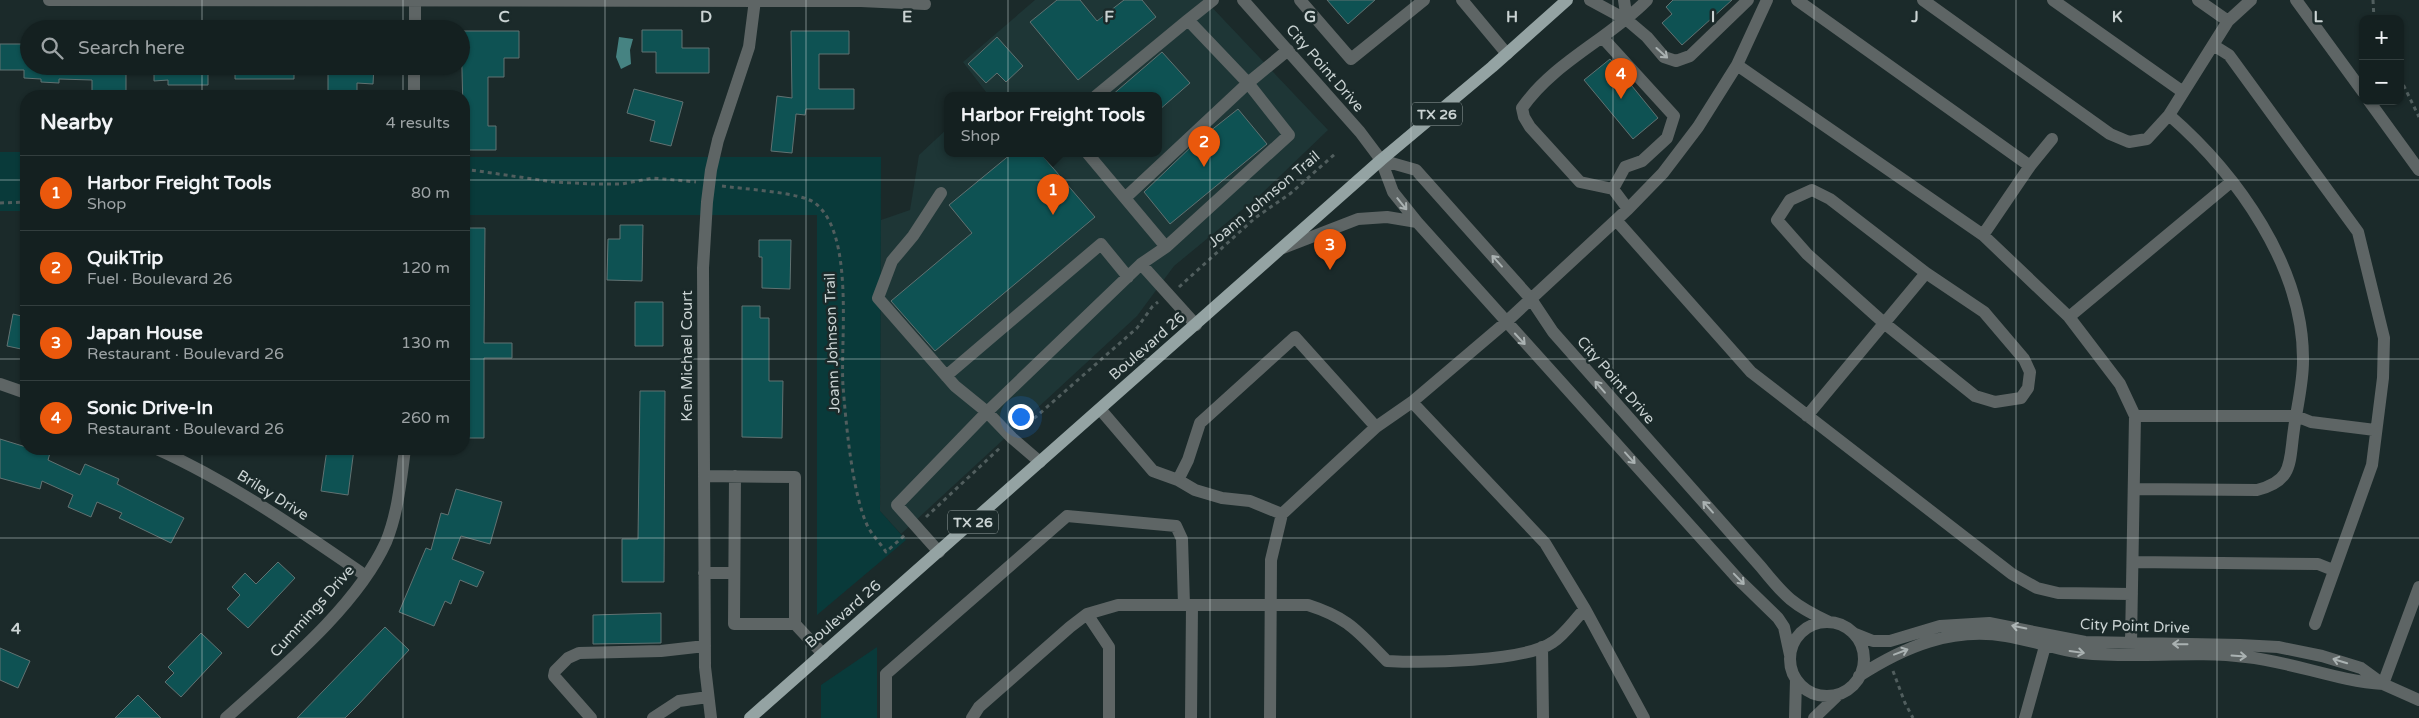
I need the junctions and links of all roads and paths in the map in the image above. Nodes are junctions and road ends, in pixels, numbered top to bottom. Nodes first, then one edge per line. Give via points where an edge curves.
1 (48, 0) edge
2 (755, 0) edge
3 (1213, 0) edge
4 (1242, 0) edge
5 (1300, 0) edge
6 (1462, 0) edge
7 (1567, 0) edge
8 (1590, 0) edge
9 (1624, 0) edge
10 (1646, 0) edge
11 (1767, 0) edge
12 (1797, 0) edge
13 (1923, 0) edge
14 (2053, 0) edge
15 (2198, 0) edge
16 (2251, 0) edge
17 (2296, 0) edge
18 (2373, 0) edge
19 (415, 1) edge
20 (1418, 2) edge
21 (926, 4) dead end
22 (1744, 4) edge
23 (2374, 15) edge
24 (1759, 17) junction
25 (414, 20) edge
26 (1188, 20) junction
27 (1627, 20) junction
28 (2228, 22) junction
29 (1602, 37) junction
30 (2213, 45) junction
31 (1288, 50) junction
32 (1507, 54) junction
33 (1737, 65) junction
34 (414, 75) edge
35 (1248, 83) junction
36 (2404, 86) edge
37 (2359, 87) edge
38 (414, 90) edge
39 (1101, 92) edge
40 (2184, 92) junction
41 (2372, 105) edge
42 (2169, 114) junction
43 (2419, 116) edge
44 (2052, 139) dead end
45 (1336, 153) dead end
46 (1091, 157) edge
47 (1381, 160) junction
48 (2030, 166) junction
49 (470, 170) edge
50 (2419, 170) edge
51 (692, 182) dead end
52 (2231, 182) junction
53 (721, 186) dead end
54 (1613, 189) junction
55 (941, 193) dead end
56 (1125, 198) junction
57 (20, 202) edge
58 (0, 203) edge
59 (1628, 209) junction
60 (1616, 220) junction
61 (1417, 222) junction
62 (1983, 235) junction
63 (1166, 247) junction
64 (1283, 248) junction
65 (1142, 264) junction
66 (1926, 273) junction
67 (1128, 277) junction
68 (1184, 283) dead end
69 (1531, 299) junction
70 (1152, 307) dead end
71 (2070, 317) junction
72 (1505, 323) junction
73 (1884, 323) junction
74 (1196, 325) junction
75 (946, 376) junction
76 (0, 384) edge
77 (20, 391) edge
78 (1412, 402) junction
79 (1100, 409) junction
80 (987, 412) junction
81 (1807, 416) junction
82 (2134, 416) junction
83 (2296, 416) junction
84 (1376, 427) junction
85 (2375, 430) junction
86 (1019, 431) dead end
87 (998, 450) dead end
88 (168, 455) edge
89 (404, 455) edge
90 (1040, 462) junction
91 (704, 476) junction
92 (734, 476) junction
93 (1178, 480) junction
94 (2134, 489) junction
95 (1282, 514) junction
96 (921, 521) dead end
97 (904, 536) dead end
98 (938, 552) junction
99 (2133, 562) junction
100 (2333, 570) junction
101 (704, 573) junction
102 (734, 573) junction
103 (366, 576) junction
104 (2419, 587) edge
105 (2132, 594) junction
106 (1188, 604) junction
107 (1270, 604) junction
108 (1585, 609) junction
109 (1088, 614) junction
110 (1829, 622) junction
111 (795, 624) junction
112 (2315, 624) dead end
113 (1853, 633) junction
114 (2047, 640) junction
115 (2131, 643) junction
116 (705, 646) junction
117 (1542, 647) junction
118 (823, 654) junction
119 (1790, 654) junction
120 (1891, 666) dead end
121 (1860, 676) junction
122 (1796, 679) junction
123 (2383, 684) junction
124 (1840, 694) junction
125 (708, 697) junction
126 (2419, 700) edge
127 (756, 716) edge
128 (226, 718) edge
129 (590, 718) edge
130 (653, 718) edge
131 (711, 718) edge
132 (886, 718) edge
133 (972, 718) edge
134 (1109, 718) edge
135 (1192, 718) edge
136 (1270, 718) edge
137 (1543, 718) edge
138 (1644, 718) edge
139 (1795, 718) edge
140 (1814, 718) edge
141 (1913, 718) edge
142 (2026, 718) edge

1 - 19 street
2 - 19 street
2 - 21 street
2 - 91 street, Ken Michael Court via 750,47 718,140 707,202 703,268
3 - 26 street
4 - 31 street, City Point Drive
5 - 20 street via 1352,59
6 - 32 street
7 - 32 main road, Boulevard 26 / TX 26
8 - 27 street
9 - 27 street
10 - 27 street
11 - 24 street
12 - 48 street
13 - 42 street via 2128,142 2147,139
14 - 40 street
15 - 28 street
16 - 28 street
17 - 37 street
18 - 23 path
19 - 25 street
22 - 24 street
27 -> 22 street via 1664,57 1676,61 1690,56
24 - 33 street
26 - 35 street
26 - 39 street
27 - 29 street
28 - 30 street
29 - 54 street via 1674,116 1667,138 1642,160 1625,167
29 - 54 street via 1552,75 1522,108 1530,127 1580,182
30 - 40 street
30 - 85 street via 2229,55 2358,232 2384,338 2383,378
31 - 35 street
31 - 47 street, City Point Drive
32 - 47 main road, Boulevard 26 / TX 26
33 - 59 street via 1692,135 1663,173
33 - 62 street
34 - 38 street
35 - 56 street
35 - 63 street via 1289,134
36 - 43 path
40 - 42 street
41 - 50 street
42 - 52 street via 2190,133
44 - 48 street
45 - 68 path, Joann Johnson Trail via 1291,193 1255,218
46 - 56 street
47 -> 61 street, City Point Drive via 1393,192
47 - 64 main road, Boulevard 26 / TX 26
69 -> 47 street, City Point Drive via 1416,170
48 - 62 street
49 - 51 path via 554,182 622,184 653,178
52 - 71 street
52 - 83 street via 2262,223 2278,254 2297,308 2303,360
53 - 97 path, Joann Johnson Trail via 795,196 814,203 831,225 843,278 843,385 858,493 868,527 886,552
54 - 59 street
55 - 75 street via 892,261 878,298
56 - 63 street
57 - 58 path
59 - 60 street
60 - 69 street
60 - 81 street via 1751,372
61 - 64 street via 1387,217 1358,219
61 - 72 street, City Point Drive
62 - 71 street
63 - 65 street
64 - 74 main road, Boulevard 26 / TX 26
65 - 67 street
65 - 74 street
66 - 73 street
66 - 73 street via 1830,199 1812,190 1790,200 1778,220 1807,254
66 - 73 street via 1984,312 2024,359 2030,372 2028,388 2022,398 1995,402 1975,396
67 - 75 street via 1101,244
67 - 80 street
69 - 72 street
110 -> 69 street, City Point Drive via 1803,610 1784,596 1552,332
70 - 86 path via 1137,328
71 - 82 street via 2120,384
72 - 78 street
72 -> 119 street, City Point Drive via 1738,579 1778,618 1784,627
73 - 81 street
74 - 79 main road, Boulevard 26 / TX 26
75 - 80 street
76 - 77 street
78 - 84 street
78 - 108 street via 1545,543
79 - 90 main road, Boulevard 26 / TX 26
79 - 93 street via 1153,472
80 - 90 street
80 - 98 street via 896,505
81 - 105 street via 2012,574 2037,588 2058,593
82 - 83 street
82 - 94 street
83 - 85 street via 2311,422
83 - 94 street via 2287,472 2274,486 2257,490
84 - 93 street via 1295,337 1200,423
84 - 95 street
85 - 100 street via 2372,465
87 - 96 path
88 - 103 street, Briley Drive via 248,497
89 - 103 street, Cummings Drive via 399,495 386,541
90 - 98 main road, Boulevard 26 / TX 26
91 - 92 street
91 - 101 street, Ken Michael Court
92 - 102 street
92 - 111 street via 795,477
93 - 95 street via 1195,490 1222,498 1250,501
94 - 99 street
95 - 107 street via 1271,560
98 - 118 main road, Boulevard 26 / TX 26
99 - 100 street via 2318,564
99 - 105 street
100 - 112 street
101 - 102 street
101 - 116 street, Ken Michael Court
102 - 111 street via 734,624
103 - 128 street, Cummings Drive via 291,659
104 - 123 street
105 - 115 street
106 - 107 street
106 - 109 street via 1118,605
106 - 132 street via 1182,539 1176,526 1067,516 886,674
106 - 135 street
107 - 117 street via 1308,605 1332,612 1347,621 1387,661 1462,660 1528,653
107 - 136 street
108 - 117 street via 1552,642
108 - 138 street
109 - 133 street via 978,707
109 - 134 street via 1109,647
110 - 113 street
110 - 119 street via 1811,625 1804,630
111 - 118 street
114 -> 113 street, City Point Drive via 1989,622 1940,626 1890,641 1874,641
113 - 121 street via 1864,655
114 - 115 street, City Point Drive
121 -> 114 street, City Point Drive via 1891,656 1951,637 1975,634
114 -> 123 street, City Point Drive via 2096,654 2244,656 2324,672 2355,682
114 - 142 street
123 -> 115 street, City Point Drive via 2361,668 2278,647
116 - 125 street, Ken Michael Court
116 - 129 street via 661,651 579,653 568,658 554,676
117 - 137 street
118 - 127 main road, Boulevard 26 / TX 26
119 - 122 street
120 - 141 path
121 - 124 street
122 - 124 street via 1815,694
122 - 139 street
123 - 126 street, City Point Drive
124 - 140 street
125 - 130 street via 679,701
125 - 131 street, Ken Michael Court

